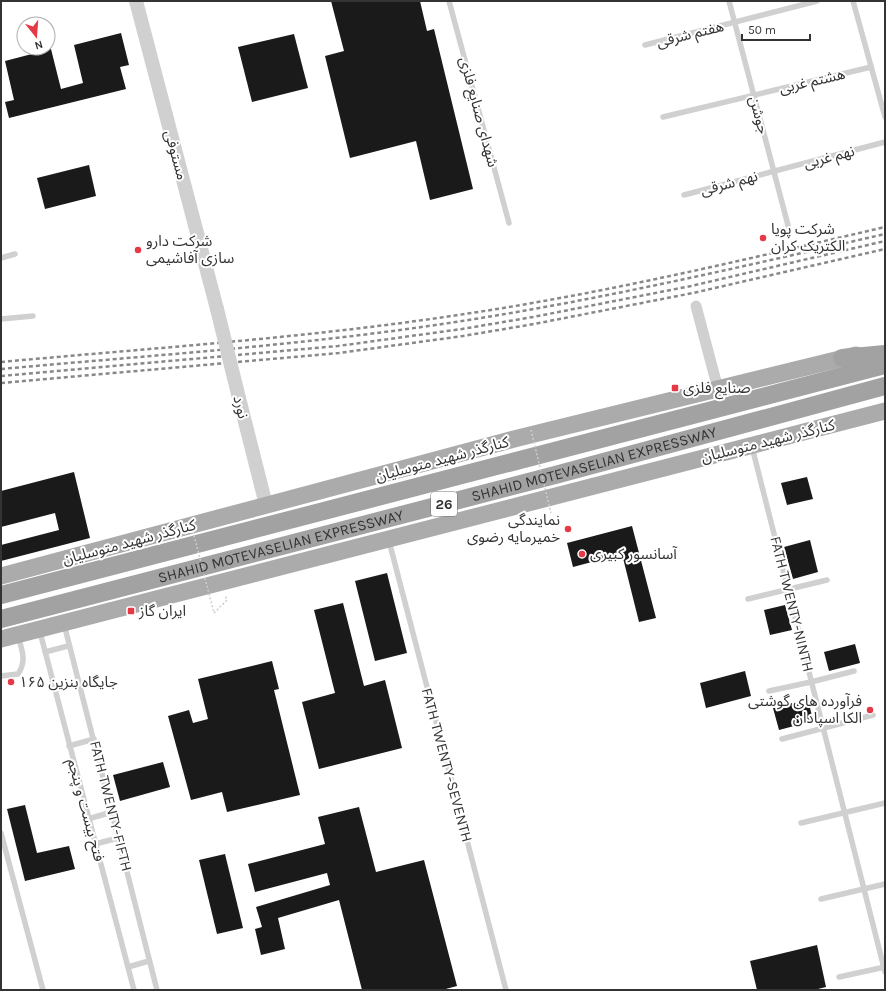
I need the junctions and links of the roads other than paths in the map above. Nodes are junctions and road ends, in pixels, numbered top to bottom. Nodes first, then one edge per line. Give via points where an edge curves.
1 (136, 1) edge
2 (450, 1) edge
3 (729, 1) edge
4 (817, 1) edge
5 (853, 1) edge
6 (735, 23) junction
7 (645, 45) dead end
8 (871, 67) junction
9 (754, 94) junction
10 (663, 117) dead end
11 (885, 117) edge
12 (885, 142) edge
13 (774, 172) junction
14 (684, 195) dead end
15 (510, 223) dead end
16 (789, 229) dead end
17 (15, 254) dead end
18 (1, 258) edge
19 (696, 306) dead end
20 (216, 309) joint
21 (33, 316) dead end
22 (1, 319) edge
23 (885, 347) edge
24 (885, 354) edge
25 (842, 358) junction
26 (885, 365) edge
27 (885, 386) edge
28 (718, 389) junction
29 (885, 411) edge
30 (751, 445) junction
31 (266, 505) junction
32 (388, 539) junction
33 (1, 576) edge
34 (827, 580) dead end
35 (788, 590) junction
36 (1, 595) edge
37 (748, 600) dead end
38 (1, 619) edge
39 (63, 623) junction
40 (39, 630) junction
41 (18, 635) junction
42 (1, 639) edge
43 (68, 646) junction
44 (45, 652) junction
45 (854, 671) dead end
46 (1, 676) edge
47 (812, 682) junction
48 (769, 691) dead end
49 (873, 715) dead end
50 (823, 729) junction
51 (94, 739) junction
52 (782, 739) dead end
53 (69, 746) junction
54 (885, 803) edge
55 (112, 812) junction
56 (844, 812) junction
57 (88, 819) junction
58 (801, 823) dead end
59 (1, 833) edge
60 (118, 838) junction
61 (95, 844) junction
62 (885, 884) edge
63 (864, 888) junction
64 (821, 899) dead end
65 (150, 961) junction
66 (128, 967) junction
67 (885, 968) edge
68 (839, 977) dead end
69 (43, 990) edge
70 (134, 990) edge
71 (157, 990) edge
72 (506, 990) edge

1 - 20 street, مستوفی
2 - 15 lane, شهدای صنایع فلزی
3 - 6 lane, جوشن
4 - 6 lane, هفتم شرقی
5 - 8 lane
6 - 7 lane, هفتم شرقی
6 - 9 lane, جوشن
8 - 9 lane, هشتم غربی
8 - 11 lane
9 - 10 lane, هشتم غربی
9 - 13 lane, جوشن
12 - 13 lane, نهم غربی
13 - 14 lane, نهم شرقی
13 - 16 lane, جوشن
17 - 18 lane
19 - 28 street
20 - 31 street, نورد, bridge
21 - 22 lane
23 - 25 main road, کنارگذر شهید متوسلیان
24 - 25 highway
25 - 28 main road, کنارگذر شهید متوسلیان
26 - 36 highway, SHAHID MOTEVASELIAN EXPRESSWAY / 26
27 - 38 highway, SHAHID MOTEVASELIAN EXPRESSWAY / 26 via 559,474
28 - 31 main road, کنارگذر شهید متوسلیان via 518,438
29 - 30 main road, کنارگذر شهید متوسلیان
30 - 32 main road, کنارگذر شهید متوسلیان
30 - 35 lane, FATH TWENTY-NINTH
31 - 33 main road, کنارگذر شهید متوسلیان
32 - 39 main road, کنارگذر شهید متوسلیان
32 - 72 lane, FATH TWENTY-SEVENTH
34 - 35 lane
35 - 37 lane
35 - 47 lane, FATH TWENTY-NINTH
39 - 40 main road, کنارگذر شهید متوسلیان
39 - 43 lane, FATH TWENTY-FIFTH
40 - 41 main road, کنارگذر شهید متوسلیان
40 - 44 lane, فتح بیست و پنجم
41 - 42 main road, کنارگذر شهید متوسلیان
41 - 46 lane via 23,667 18,674
43 - 44 lane
43 - 51 lane, FATH TWENTY-FIFTH
44 - 53 lane, فتح بیست و پنجم
45 - 47 lane
47 - 48 lane
47 - 50 lane, FATH TWENTY-NINTH
49 - 50 lane
50 - 52 lane
50 - 56 lane, FATH TWENTY-NINTH
51 - 53 lane
51 - 55 lane, FATH TWENTY-FIFTH
53 - 57 lane, فتح بیست و پنجم
54 - 56 lane
55 - 57 lane
55 - 60 lane, FATH TWENTY-FIFTH
56 - 58 lane
56 - 63 lane, FATH TWENTY-NINTH
57 - 61 lane, فتح بیست و پنجم
59 - 69 lane
60 - 61 lane
60 - 65 lane, FATH TWENTY-FIFTH
61 - 66 lane, فتح بیست و پنجم
62 - 63 lane
63 - 64 lane
63 - 67 lane, FATH TWENTY-NINTH
65 - 66 lane
65 - 71 lane, FATH TWENTY-FIFTH
66 - 70 lane, فتح بیست و پنجم
67 - 68 lane

